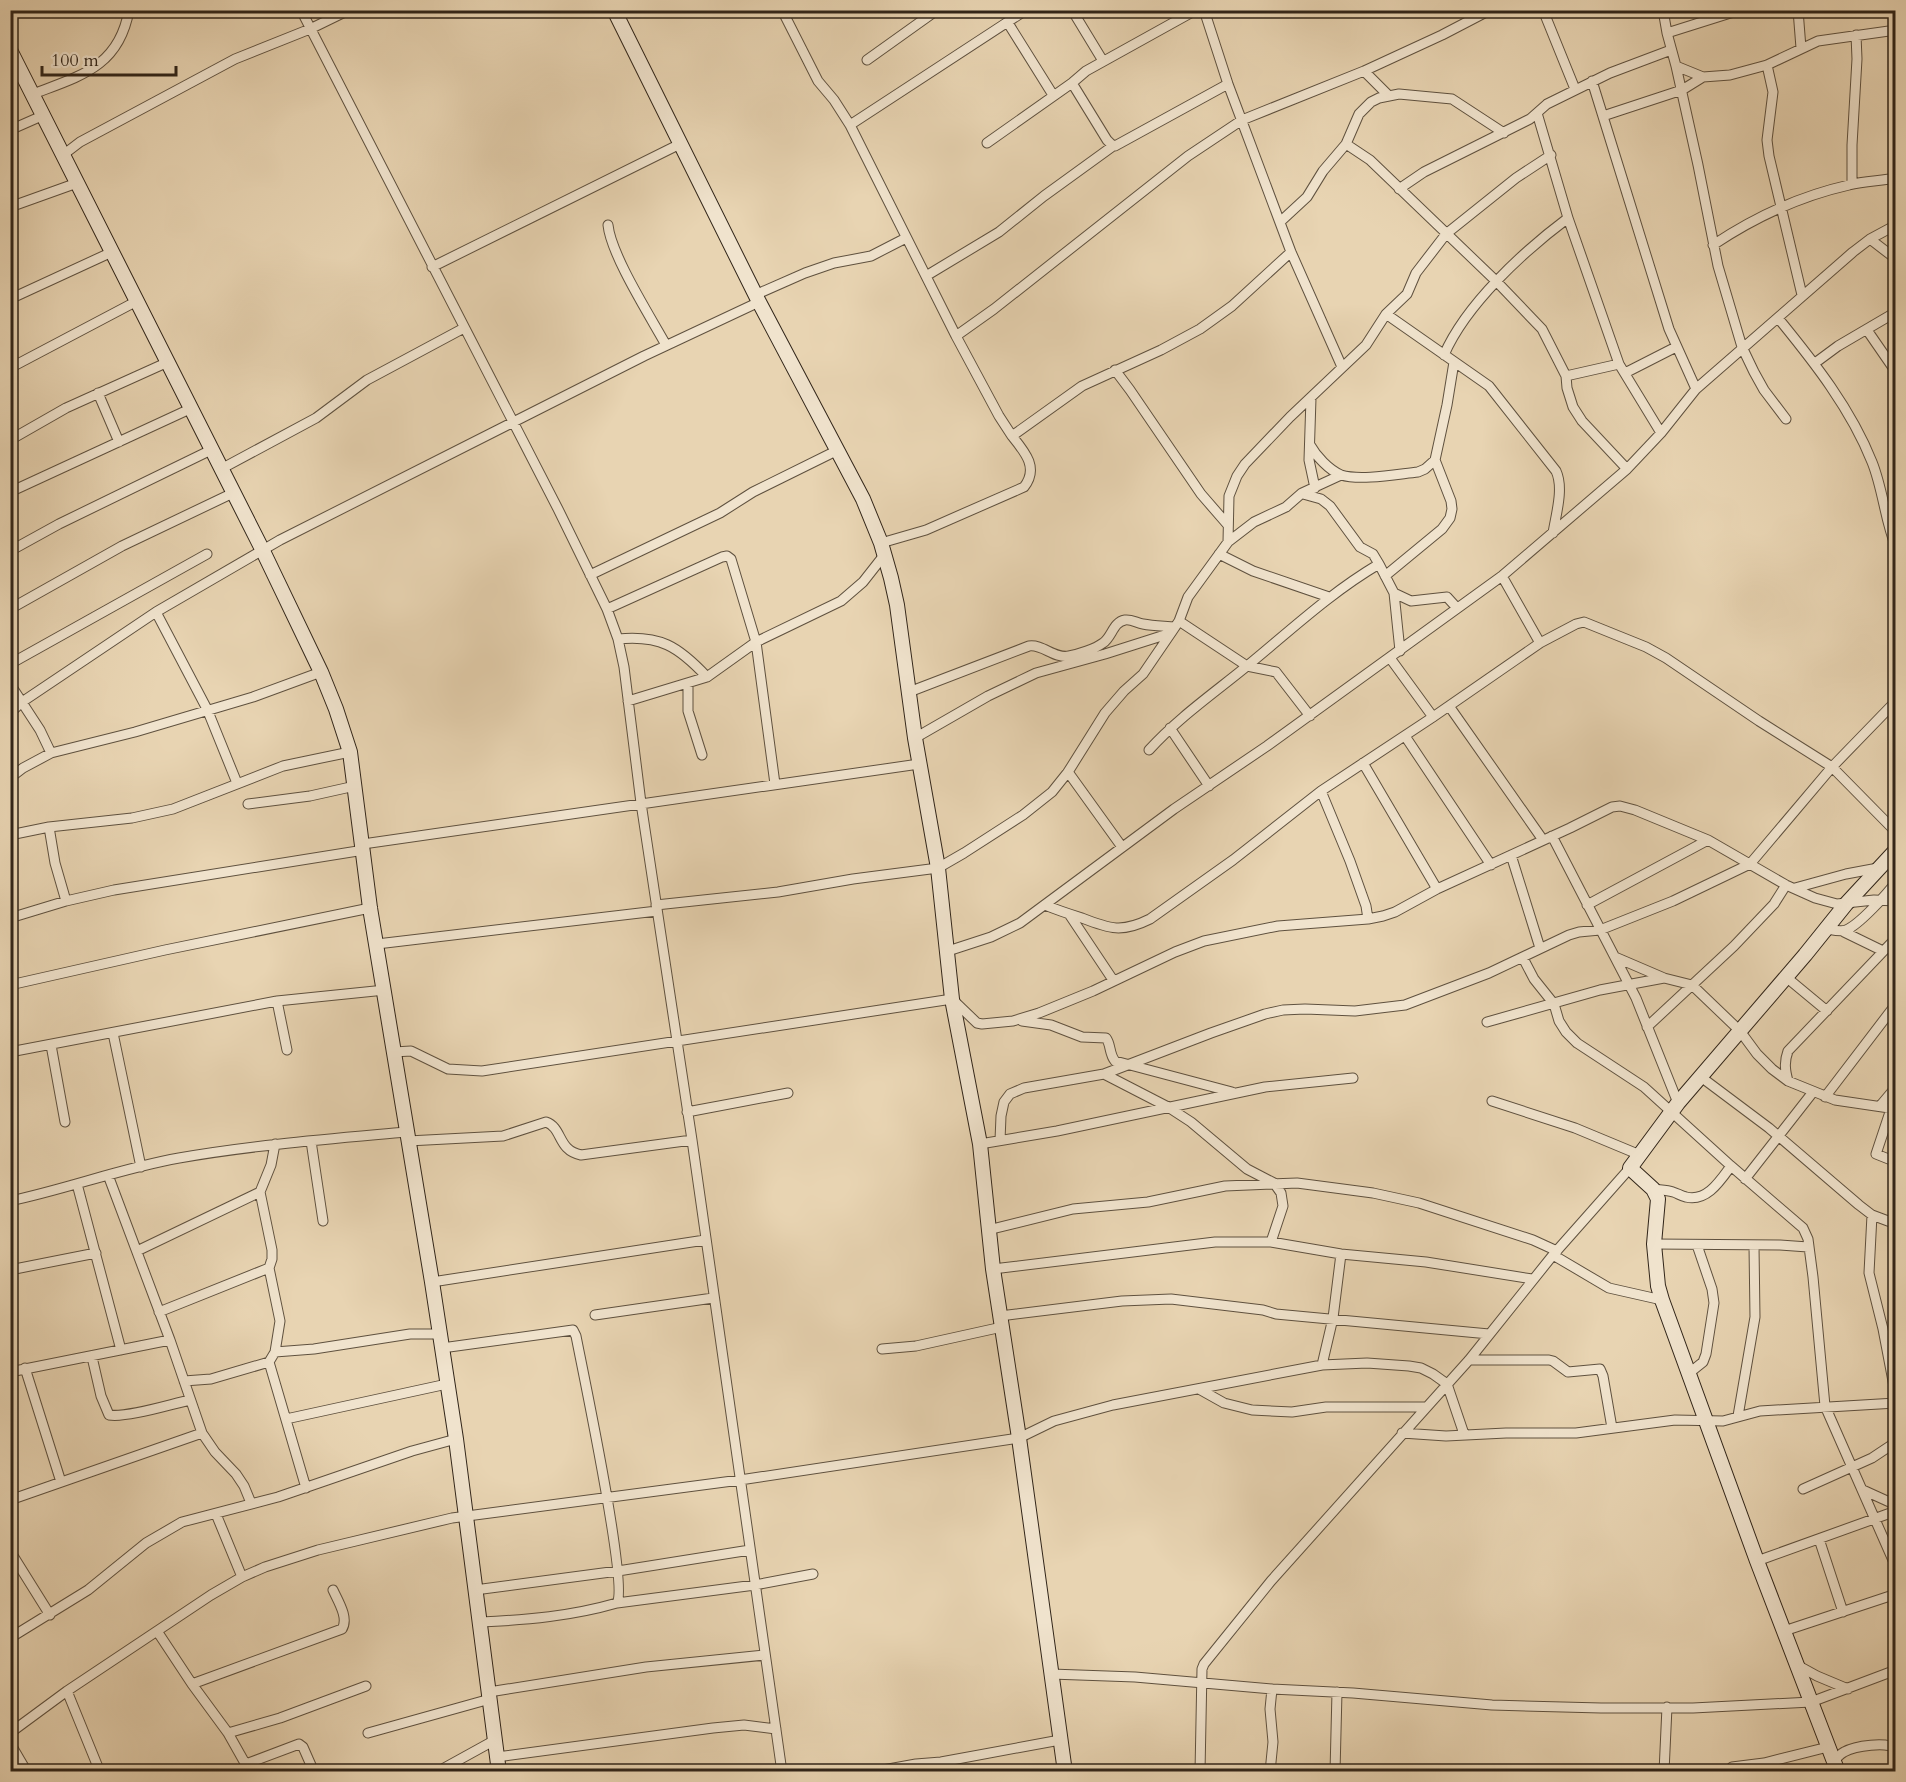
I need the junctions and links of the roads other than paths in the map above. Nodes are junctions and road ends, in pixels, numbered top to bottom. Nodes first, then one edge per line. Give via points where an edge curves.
1 (129, 10) edge
2 (301, 10) edge
3 (349, 10) edge
4 (614, 10) edge
5 (782, 10) edge
6 (937, 10) edge
7 (1026, 10) edge
8 (1072, 10) edge
9 (1197, 10) edge
10 (1204, 10) edge
11 (1490, 10) edge
12 (1543, 10) edge
13 (1663, 10) edge
14 (1740, 10) edge
15 (1798, 10) edge
16 (1008, 23) junction
17 (310, 29) junction
18 (1896, 30) edge
19 (1666, 33) junction
20 (1856, 35) junction
21 (1801, 48) junction
22 (10, 50) edge
23 (1671, 50) junction
24 (867, 60) dead end
25 (1103, 61) junction
26 (1767, 64) junction
27 (1676, 66) junction
28 (1364, 71) junction
29 (16, 74) edge
30 (1703, 77) junction
31 (1592, 81) junction
32 (1072, 83) junction
33 (1228, 84) junction
34 (1575, 89) junction
35 (1682, 90) junction
36 (33, 94) junction
37 (1053, 95) junction
38 (1388, 95) junction
39 (1537, 113) junction
40 (44, 115) junction
41 (1603, 116) junction
42 (1242, 120) junction
43 (850, 125) junction
44 (10, 130) edge
45 (1504, 133) junction
46 (987, 143) dead end
47 (680, 144) junction
48 (1346, 144) junction
49 (1113, 146) junction
50 (63, 154) junction
51 (1551, 155) junction
52 (1896, 178) edge
53 (77, 183) junction
54 (1852, 184) junction
55 (1399, 189) junction
56 (10, 207) edge
57 (1780, 207) junction
58 (1568, 218) junction
59 (1280, 222) junction
60 (608, 225) dead end
61 (1896, 225) edge
62 (1446, 234) junction
63 (906, 237) junction
64 (1870, 239) junction
65 (1713, 245) junction
66 (112, 252) junction
67 (1291, 252) junction
68 (1896, 259) edge
69 (432, 267) junction
70 (926, 276) junction
71 (1497, 282) junction
72 (1802, 296) junction
73 (757, 298) junction
74 (10, 299) edge
75 (137, 301) junction
76 (1896, 312) edge
77 (1386, 314) junction
78 (1778, 318) junction
79 (464, 328) junction
80 (1867, 330) junction
81 (956, 336) junction
82 (666, 345) junction
83 (1742, 346) junction
84 (1676, 347) junction
85 (1444, 355) junction
86 (168, 362) junction
87 (1454, 362) junction
88 (1815, 363) junction
89 (1619, 364) junction
90 (1342, 367) junction
91 (10, 368) edge
92 (1115, 370) junction
93 (1896, 372) edge
94 (1625, 373) junction
95 (1566, 376) junction
96 (1696, 389) junction
97 (98, 393) junction
98 (1311, 398) junction
99 (192, 408) junction
100 (1786, 419) dead end
101 (512, 423) junction
102 (1661, 433) junction
103 (1012, 436) junction
104 (10, 440) edge
105 (119, 442) junction
106 (1310, 445) junction
107 (211, 450) junction
108 (838, 450) junction
109 (1435, 460) junction
110 (221, 469) junction
111 (1628, 469) junction
112 (1341, 475) junction
113 (1315, 488) junction
114 (10, 492) edge
115 (233, 493) junction
116 (1302, 493) junction
117 (1227, 524) junction
118 (1552, 533) junction
119 (1228, 542) junction
120 (1896, 547) edge
121 (262, 549) junction
122 (883, 549) junction
123 (10, 551) edge
124 (207, 554) dead end
125 (1219, 554) junction
126 (1379, 564) junction
127 (590, 575) junction
128 (1385, 576) junction
129 (1502, 576) junction
130 (1394, 592) junction
131 (1329, 597) junction
132 (1456, 608) junction
133 (10, 609) edge
134 (607, 609) junction
135 (156, 612) junction
136 (1175, 627) junction
137 (618, 639) junction
138 (756, 642) junction
139 (1540, 643) junction
140 (1400, 651) junction
141 (1390, 658) junction
142 (10, 664) edge
143 (1247, 666) junction
144 (321, 672) junction
145 (707, 676) junction
146 (688, 683) junction
147 (10, 684) edge
148 (909, 693) junction
149 (628, 701) junction
150 (1896, 701) edge
151 (22, 702) junction
152 (1449, 706) junction
153 (207, 709) junction
154 (10, 713) edge
155 (1310, 716) junction
156 (1434, 717) junction
157 (1170, 728) junction
158 (1405, 735) junction
159 (915, 738) junction
160 (1149, 750) dead end
161 (350, 752) junction
162 (51, 753) junction
163 (702, 755) dead end
164 (1363, 763) junction
165 (920, 764) junction
166 (1832, 767) junction
167 (1068, 772) junction
168 (10, 778) edge
169 (237, 783) junction
170 (775, 784) junction
171 (355, 786) junction
172 (1209, 786) junction
173 (1321, 791) junction
174 (641, 803) junction
175 (248, 804) dead end
176 (49, 827) junction
177 (1896, 832) edge
178 (10, 835) edge
179 (1547, 838) junction
180 (1708, 840) junction
181 (364, 847) junction
182 (1122, 847) junction
183 (1896, 850) edge
184 (1511, 855) junction
185 (1750, 864) junction
186 (1491, 865) junction
187 (938, 868) junction
188 (1878, 868) junction
189 (1896, 882) edge
190 (1791, 886) junction
191 (1437, 889) junction
192 (1881, 900) junction
193 (66, 901) junction
194 (1896, 901) edge
195 (1846, 904) junction
196 (1045, 905) junction
197 (1587, 905) junction
198 (370, 908) junction
199 (657, 908) junction
200 (1069, 914) junction
201 (10, 918) edge
202 (1368, 920) junction
203 (1827, 929) junction
204 (1600, 930) junction
205 (1844, 932) junction
206 (1896, 938) edge
207 (377, 944) junction
208 (1540, 948) junction
209 (948, 951) junction
210 (1883, 951) junction
211 (1615, 957) junction
212 (1523, 958) junction
213 (1786, 977) junction
214 (1664, 978) junction
215 (1113, 980) junction
216 (1628, 984) junction
217 (10, 985) edge
218 (1692, 985) junction
219 (384, 990) junction
220 (952, 999) junction
221 (278, 1001) junction
222 (1554, 1004) junction
223 (1896, 1004) edge
224 (1827, 1011) junction
225 (1013, 1021) junction
226 (1486, 1022) dead end
227 (1647, 1027) junction
228 (1740, 1030) junction
229 (10, 1032) edge
230 (112, 1033) junction
231 (676, 1041) junction
232 (51, 1045) junction
233 (287, 1050) dead end
234 (11, 1052) edge
235 (394, 1052) junction
236 (1125, 1065) junction
237 (1104, 1074) junction
238 (1701, 1077) junction
239 (1353, 1078) dead end
240 (1788, 1081) junction
241 (1896, 1087) edge
242 (1813, 1092) junction
243 (788, 1093) dead end
244 (1236, 1093) junction
245 (1825, 1097) junction
246 (1492, 1101) dead end
247 (1880, 1106) junction
248 (1168, 1107) junction
249 (1675, 1108) junction
250 (1894, 1109) edge
251 (687, 1112) junction
252 (64, 1122) dead end
253 (1778, 1136) junction
254 (407, 1137) junction
255 (692, 1140) junction
256 (1000, 1140) junction
257 (311, 1141) junction
258 (275, 1144) junction
259 (980, 1144) junction
260 (1640, 1155) junction
261 (1896, 1162) edge
262 (1731, 1166) junction
263 (141, 1167) junction
264 (1630, 1168) junction
265 (108, 1175) junction
266 (1745, 1179) junction
267 (1274, 1183) junction
268 (77, 1184) junction
269 (1653, 1189) junction
270 (260, 1192) junction
271 (10, 1201) edge
272 (1872, 1215) junction
273 (323, 1221) dead end
274 (1896, 1224) edge
275 (988, 1230) junction
276 (705, 1240) junction
277 (1271, 1242) junction
278 (1654, 1244) junction
279 (1697, 1245) junction
280 (1754, 1246) junction
281 (1808, 1248) junction
282 (137, 1251) junction
283 (96, 1253) junction
284 (1555, 1253) junction
285 (1341, 1254) junction
286 (268, 1268) junction
287 (993, 1269) junction
288 (10, 1270) edge
289 (1532, 1279) junction
290 (432, 1282) junction
291 (1660, 1293) junction
292 (713, 1298) junction
293 (159, 1312) junction
294 (596, 1315) dead end
295 (1333, 1318) junction
296 (1001, 1321) junction
297 (1489, 1334) junction
298 (170, 1340) junction
299 (441, 1341) junction
300 (882, 1349) dead end
301 (120, 1350) junction
302 (275, 1352) junction
303 (92, 1357) junction
304 (1469, 1360) junction
305 (269, 1362) junction
306 (1322, 1365) junction
307 (25, 1368) junction
308 (10, 1372) edge
309 (1688, 1374) junction
310 (184, 1381) junction
311 (447, 1384) junction
312 (1447, 1384) junction
313 (1199, 1389) junction
314 (1896, 1397) edge
315 (190, 1400) junction
316 (1896, 1403) edge
317 (1825, 1406) junction
318 (1425, 1407) junction
319 (1738, 1416) junction
320 (286, 1419) junction
321 (1705, 1419) junction
322 (1612, 1428) junction
323 (202, 1433) junction
324 (1402, 1433) junction
325 (1464, 1434) junction
326 (1019, 1438) junction
327 (456, 1439) junction
328 (1896, 1442) edge
329 (1851, 1468) junction
330 (740, 1480) junction
331 (61, 1482) junction
332 (306, 1488) junction
333 (1803, 1489) dead end
334 (1863, 1490) junction
335 (607, 1498) junction
336 (10, 1500) edge
337 (251, 1503) junction
338 (1896, 1506) edge
339 (1896, 1511) edge
340 (216, 1514) junction
341 (465, 1516) junction
342 (1874, 1520) junction
343 (1819, 1539) junction
344 (750, 1550) junction
345 (10, 1551) edge
346 (1757, 1561) junction
347 (1896, 1567) edge
348 (618, 1571) junction
349 (813, 1574) dead end
350 (242, 1577) junction
351 (755, 1585) junction
352 (333, 1590) dead end
353 (475, 1590) junction
354 (1896, 1594) edge
355 (616, 1603) junction
356 (1844, 1612) junction
357 (50, 1615) junction
358 (481, 1622) junction
359 (157, 1631) junction
360 (1784, 1631) junction
361 (10, 1638) edge
362 (765, 1655) junction
363 (1797, 1665) junction
364 (1896, 1670) edge
365 (1051, 1674) junction
366 (1203, 1682) junction
367 (192, 1684) junction
368 (366, 1686) dead end
369 (1272, 1689) junction
370 (1848, 1689) junction
371 (67, 1691) junction
372 (1337, 1692) junction
373 (490, 1695) junction
374 (1811, 1702) junction
375 (1666, 1707) junction
376 (776, 1729) junction
377 (10, 1733) edge
378 (228, 1733) junction
379 (368, 1733) dead end
380 (495, 1740) junction
381 (1060, 1740) junction
382 (10, 1743) edge
383 (1828, 1747) junction
384 (1896, 1749) edge
385 (497, 1757) junction
386 (1835, 1766) edge
387 (1732, 1767) dead end
388 (248, 1768) edge
389 (27, 1772) edge
390 (100, 1772) edge
391 (314, 1772) edge
392 (437, 1772) edge
393 (499, 1772) edge
394 (782, 1772) edge
395 (872, 1772) edge
396 (1065, 1772) edge
397 (1200, 1772) edge
398 (1270, 1772) edge
399 (1335, 1772) edge
400 (1664, 1772) edge

1 - 36 street via 120,40 109,57 88,72
2 - 17 street
3 - 17 street
4 - 47 street
5 - 43 street via 818,81
6 - 24 street
7 - 16 street
8 - 25 street
9 - 25 street
10 - 33 street
11 - 28 street
12 - 34 street
13 - 19 street
14 - 19 street
15 - 21 street
16 - 37 street
16 - 43 street
17 - 50 street via 222,66
17 - 69 street
18 - 20 street
19 - 23 street
20 - 21 street
20 - 54 street
21 - 26 street
22 - 29 street
23 - 27 street
23 - 31 street
25 - 32 street
26 - 30 street via 1730,75
26 - 57 street via 1773,92 1767,141
27 - 30 street
27 - 35 street
28 - 38 street
28 - 42 street
29 - 36 street
30 - 35 street
31 - 34 street
31 - 41 street
32 - 37 street
32 - 49 street
33 - 42 street
33 - 49 street
34 - 39 street
35 - 41 street
35 - 65 street
36 - 40 street
37 - 46 street
38 - 45 street via 1452,99
38 - 48 street via 1365,107
39 - 45 street
39 - 51 street
40 - 44 street
40 - 50 street
41 - 84 street
42 - 59 street
42 - 81 street via 1188,156
43 - 63 street
45 - 55 street via 1424,172
47 - 69 street
47 - 73 street
48 - 55 street via 1370,160
48 - 59 street via 1307,197
49 - 70 street via 999,232
50 - 53 street
51 - 58 street
51 - 62 street via 1499,190
52 - 54 street
53 - 56 street
53 - 66 street
54 - 57 street
55 - 62 street
57 - 65 street
57 - 72 street
58 - 71 street via 1529,249
58 - 89 street
59 - 67 street
60 - 82 street via 623,266
61 - 64 street
62 - 71 street
62 - 77 street via 1416,273 1407,294
63 - 70 street
63 - 73 street via 871,256 805,273
64 - 68 street
64 - 72 street
65 - 83 street
66 - 74 street
66 - 75 street
67 - 90 street
67 - 92 street via 1232,306 1200,329
69 - 79 street
70 - 81 street
71 - 85 street via 1457,329
71 - 95 street via 1542,329
72 - 78 street
73 - 82 street
73 - 108 street
75 - 86 street
75 - 91 street
76 - 80 street
77 - 85 street
77 - 90 street via 1372,337
78 - 83 street
78 - 88 street
79 - 101 street
79 - 110 street via 367,380 316,418
80 - 88 street
80 - 93 street
81 - 103 street
82 - 101 street
83 - 96 street
83 - 100 street via 1760,383
84 - 94 street
84 - 96 street
85 - 87 street
86 - 97 street
86 - 99 street
87 - 109 street
87 - 118 street via 1489,386 1556,471 1559,481
88 - 120 street via 1871,460
89 - 94 street
89 - 95 street
90 - 98 street
92 - 103 street via 1075,390
92 - 117 street via 1201,494
94 - 102 street
95 - 111 street via 1567,388 1582,421
96 - 102 street
97 - 104 street
97 - 105 street
98 - 106 street
98 - 117 street via 1269,438 1237,477 1229,496
99 - 105 street
99 - 107 street
101 - 121 street
101 - 127 street
102 - 111 street
103 - 122 street via 1032,472 1024,487
105 - 114 street
106 - 112 street via 1322,461
106 - 113 street
107 - 110 street
107 - 123 street
108 - 122 street
108 - 127 street via 720,513
109 - 112 street via 1418,472 1368,477
109 - 128 street via 1451,501 1450,518
110 - 115 street
111 - 118 street
112 - 113 street
113 - 116 street
115 - 121 street
115 - 133 street via 122,546
116 - 119 street
116 - 126 street via 1330,506 1355,541 1373,554
117 - 119 street
118 - 129 street
119 - 125 street
121 - 135 street
121 - 144 street
122 - 138 street via 863,582 841,601
122 - 148 street via 897,605
124 - 142 street
125 - 131 street via 1253,571
125 - 136 street via 1188,597
126 - 128 street
126 - 131 street
127 - 134 street
128 - 130 street
129 - 132 street
129 - 139 street
130 - 132 street via 1411,601 1447,597
130 - 140 street
131 - 143 street
132 - 140 street
134 - 137 street
134 - 138 street via 727,556 734,563
135 - 151 street
135 - 153 street
136 - 143 street
136 - 148 street via 1121,621 1102,644 1068,656 1029,646
136 - 159 street via 1105,654 1036,673
136 - 167 street via 1143,674 1105,713
137 - 145 street via 655,639 674,647
137 - 149 street
138 - 145 street
138 - 170 street
139 - 152 street
139 - 166 street via 1584,622 1646,647
140 - 141 street
141 - 155 street
141 - 156 street
143 - 155 street via 1276,672
143 - 157 street
144 - 153 street
144 - 161 street
145 - 146 street
146 - 149 street
146 - 163 street via 688,711
147 - 151 street
148 - 159 street
149 - 174 street
150 - 166 street
151 - 154 street
151 - 162 street
152 - 156 street
152 - 179 street
153 - 162 street
153 - 169 street
155 - 172 street
156 - 158 street
157 - 160 street
157 - 172 street
158 - 164 street
158 - 186 street
159 - 165 street
161 - 169 street via 283,765
161 - 171 street
162 - 168 street
164 - 173 street
164 - 191 street
165 - 170 street
165 - 187 street
166 - 177 street
166 - 185 street
167 - 182 street
167 - 187 street via 1052,792 1023,815
169 - 176 street via 152,814
170 - 174 street
171 - 175 street
171 - 181 street
172 - 182 street
173 - 200 street via 1186,894 1137,926 1116,929
173 - 202 street via 1350,861
174 - 181 street
174 - 199 street
176 - 178 street
176 - 193 street
179 - 180 street via 1620,806
179 - 184 street
179 - 197 street
180 - 185 street
180 - 197 street
181 - 193 street
181 - 198 street
182 - 196 street
183 - 188 street
184 - 186 street
184 - 208 street
185 - 190 street
185 - 204 street
186 - 191 street
187 - 199 street
187 - 209 street
188 - 190 street
188 - 195 street
189 - 192 street
190 - 195 street via 1815,898
190 - 218 street
191 - 202 street via 1395,912
192 - 194 street
192 - 195 street
192 - 205 street
193 - 201 street
195 - 203 street
196 - 200 street
196 - 209 street via 991,938
197 - 204 street
198 - 207 street
198 - 217 street
199 - 207 street
199 - 231 street
200 - 215 street
202 - 215 street via 1278,926 1204,941
203 - 205 street
203 - 213 street
204 - 208 street via 1580,932
204 - 211 street
205 - 210 street
206 - 210 street
207 - 219 street
208 - 212 street
209 - 220 street
210 - 224 street
211 - 214 street
211 - 216 street
212 - 222 street
212 - 236 street via 1405,1005 1355,1011 1283,1010
213 - 224 street
213 - 228 street
214 - 216 street
214 - 218 street
215 - 225 street via 1064,1004
216 - 222 street
216 - 227 street
218 - 227 street
218 - 228 street
219 - 221 street
219 - 235 street
220 - 225 street via 977,1023
220 - 231 street
220 - 259 street
221 - 230 street
221 - 233 street
222 - 226 street
222 - 249 street via 1559,1021 1577,1043
223 - 245 street
224 - 240 street via 1788,1051
225 - 236 street via 1052,1025 1082,1037 1106,1038 1112,1058
227 - 249 street
228 - 238 street
228 - 240 street via 1757,1054
229 - 234 street
230 - 232 street
230 - 263 street
231 - 235 street via 482,1071 448,1069 411,1051
231 - 251 street
232 - 234 street
232 - 252 street
235 - 254 street
236 - 237 street
236 - 244 street
237 - 248 street
237 - 256 street via 1010,1094 1004,1102
238 - 249 street
238 - 253 street
239 - 244 street
240 - 242 street
241 - 247 street
242 - 245 street
242 - 253 street
243 - 251 street
244 - 248 street
245 - 247 street
246 - 260 street via 1575,1128
247 - 250 street
248 - 256 street
248 - 267 street via 1247,1169
249 - 260 street
249 - 262 street
250 - 261 street via 1876,1154
251 - 255 street
253 - 266 street
253 - 272 street
254 - 255 street via 503,1136 546,1122 566,1148 581,1155
254 - 257 street
254 - 290 street
255 - 276 street
256 - 259 street
257 - 258 street
257 - 273 street
258 - 263 street
258 - 270 street
259 - 275 street
260 - 264 street
262 - 266 street
262 - 269 street via 1717,1185 1700,1196 1683,1197
263 - 265 street
264 - 269 street
264 - 284 street
265 - 268 street
265 - 282 street
266 - 281 street via 1803,1228
267 - 275 street via 1225,1186 1148,1202 1073,1209
267 - 277 street via 1284,1206
267 - 284 street via 1363,1192 1419,1203 1533,1240
268 - 271 street
268 - 283 street
269 - 278 street via 1658,1198
270 - 282 street
270 - 286 street via 272,1250
272 - 274 street
272 - 314 street via 1869,1273
275 - 287 street
276 - 290 street
276 - 292 street
277 - 285 street
277 - 287 street via 1215,1242
278 - 279 street
278 - 291 street
279 - 280 street
279 - 309 street via 1714,1303 1706,1354
280 - 281 street
280 - 319 street via 1755,1317
281 - 317 street
282 - 293 street
283 - 288 street
283 - 301 street
284 - 289 street
284 - 291 street via 1609,1288 1646,1298
285 - 289 street via 1418,1261
285 - 295 street
286 - 293 street
286 - 302 street via 280,1321
287 - 296 street
289 - 297 street
290 - 299 street
291 - 309 street
292 - 294 street
292 - 330 street
293 - 298 street
295 - 296 street via 1172,1299 1122,1301
295 - 297 street
295 - 306 street
296 - 300 street via 916,1346
296 - 326 street
297 - 304 street
298 - 301 street
298 - 310 street
299 - 302 street via 410,1334 314,1350
299 - 311 street
299 - 335 street via 573,1330
301 - 303 street
302 - 305 street
303 - 307 street
303 - 315 street via 109,1415
304 - 312 street
304 - 322 street via 1549,1360 1568,1372 1600,1369
305 - 310 street via 211,1379
305 - 320 street
306 - 312 street via 1409,1366 1421,1368
306 - 313 street
307 - 308 street
307 - 331 street
309 - 321 street
310 - 315 street
311 - 320 street
311 - 327 street
312 - 318 street
312 - 325 street
313 - 318 street via 1224,1403 1252,1410
313 - 326 street via 1054,1420
315 - 323 street
316 - 317 street
317 - 319 street
317 - 329 street
318 - 324 street
319 - 321 street via 1723,1421
320 - 332 street
321 - 322 street
321 - 346 street
322 - 325 street via 1567,1434
323 - 331 street
323 - 337 street via 240,1480
324 - 325 street
324 - 366 street via 1271,1581 1204,1664
326 - 330 street
326 - 365 street
327 - 332 street
327 - 341 street
328 - 329 street
329 - 333 street
329 - 334 street
330 - 335 street
330 - 344 street
331 - 336 street
332 - 337 street
334 - 338 street
334 - 342 street
335 - 341 street
335 - 348 street
337 - 340 street
339 - 342 street
340 - 350 street
340 - 357 street via 182,1522 157,1536
341 - 350 street via 318,1550
341 - 353 street
342 - 343 street
342 - 347 street
343 - 346 street
343 - 356 street
344 - 348 street
344 - 351 street
345 - 357 street
346 - 360 street
348 - 353 street
348 - 355 street
349 - 351 street
350 - 359 street
351 - 355 street
351 - 362 street
352 - 367 street via 345,1618 342,1629
353 - 358 street
354 - 356 street
355 - 358 street via 537,1619
356 - 360 street
357 - 361 street
358 - 373 street
359 - 367 street
359 - 371 street
360 - 363 street
362 - 373 street via 646,1667
362 - 376 street
363 - 370 street
363 - 374 street
364 - 370 street
365 - 366 street
365 - 381 street
366 - 369 street
366 - 397 street
367 - 378 street
368 - 378 street
369 - 372 street
369 - 398 street
370 - 374 street
371 - 377 street
371 - 390 street
372 - 375 street via 1492,1705
372 - 399 street
373 - 379 street
373 - 380 street
374 - 375 street
374 - 383 street
375 - 400 street
376 - 385 street via 744,1725 713,1728
376 - 394 street
378 - 388 street
380 - 385 street
380 - 392 street
381 - 395 street
381 - 396 street
382 - 389 street
383 - 386 street
383 - 387 street
384 - 386 street via 1888,1744 1845,1751
385 - 393 street
388 - 391 street via 299,1744

